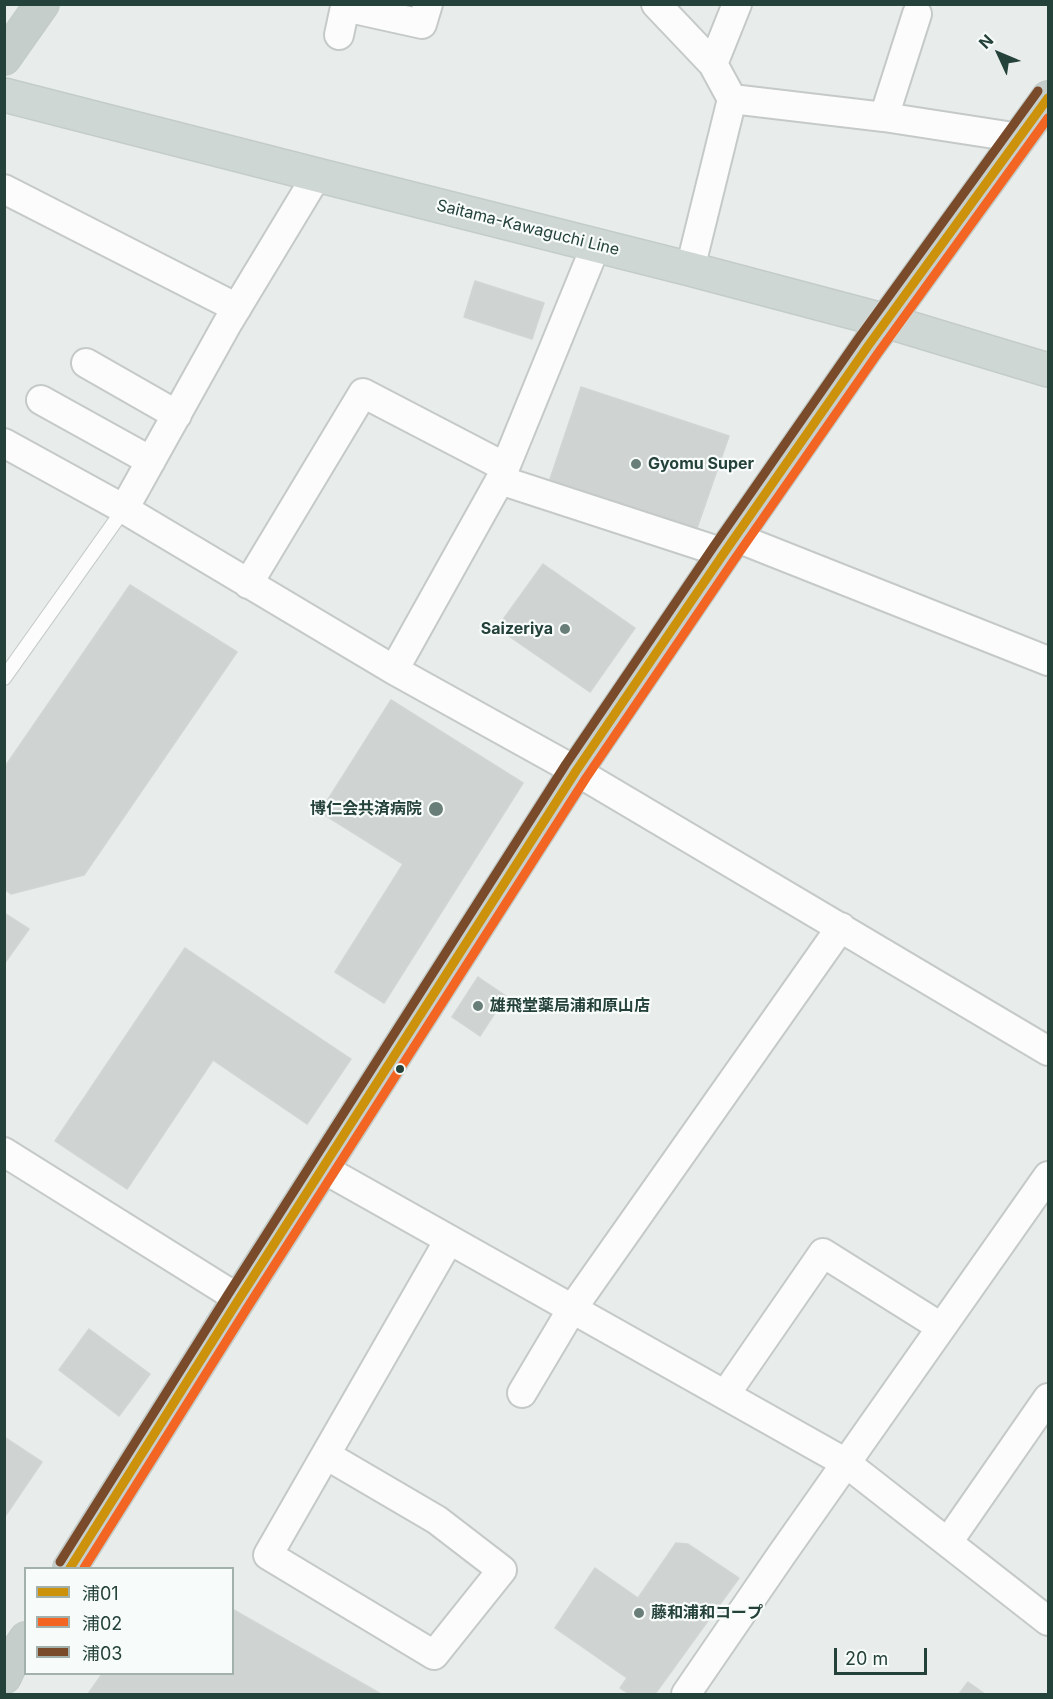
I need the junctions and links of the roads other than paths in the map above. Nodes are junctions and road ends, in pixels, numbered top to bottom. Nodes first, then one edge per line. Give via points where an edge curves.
1 (42, 4) edge
2 (428, 4) edge
3 (656, 4) edge
4 (737, 4) edge
5 (917, 14) dead end
6 (339, 35) dead end
7 (4, 58) edge
8 (713, 64) junction
9 (4, 95) edge
10 (1048, 98) edge
11 (732, 99) junction
12 (884, 117) junction
13 (1020, 138) junction
14 (316, 176) junction
15 (4, 189) edge
16 (596, 245) junction
17 (690, 269) junction
18 (237, 308) junction
19 (886, 321) junction
20 (86, 363) dead end
21 (1048, 370) edge
22 (41, 400) dead end
23 (177, 415) junction
24 (7, 449) edge
25 (151, 461) junction
26 (502, 473) junction
27 (124, 509) junction
28 (729, 545) junction
29 (248, 584) junction
30 (1048, 661) edge
31 (394, 670) junction
32 (4, 678) edge
33 (576, 771) junction
34 (841, 927) junction
35 (1048, 1052) edge
36 (4, 1152) edge
37 (322, 1168) junction
38 (1048, 1176) edge
39 (449, 1240) junction
40 (239, 1299) junction
41 (572, 1309) junction
42 (941, 1327) junction
43 (522, 1393) dead end
44 (724, 1395) junction
45 (1048, 1398) edge
46 (326, 1455) junction
47 (846, 1463) junction
48 (948, 1542) junction
49 (71, 1567) edge
50 (1048, 1621) edge
51 (686, 1695) edge

1 - 7 highway
2 - 6 street via 422,24 345,7
3 - 8 street
4 - 8 street
5 - 12 street
8 - 11 street
9 - 14 main road, Saitama-Kawaguchi Line
10 - 13 highway
11 - 12 street
11 - 17 street
12 - 13 street
13 - 19 highway
14 - 16 main road, Saitama-Kawaguchi Line
14 - 18 street
15 - 18 street
16 - 17 main road, Saitama-Kawaguchi Line
16 - 26 street
17 - 19 main road, Saitama-Kawaguchi Line
18 - 23 street
19 - 21 main road, Saitama-Kawaguchi Line
19 - 28 highway
20 - 23 street
22 - 25 street
23 - 25 street
24 - 27 street
25 - 27 street
26 - 28 street
26 - 29 street via 363,393
26 - 31 street
27 - 29 street
27 - 32 lane
28 - 30 street
28 - 33 highway
29 - 31 street
31 - 33 street
33 - 34 street
33 - 37 highway
34 - 35 street
34 - 41 street
36 - 40 street
37 - 39 street
37 - 40 highway
38 - 42 street
39 - 41 street
39 - 46 street
40 - 49 highway
41 - 43 street
41 - 44 street
42 - 44 street via 823,1253
42 - 47 street
44 - 47 street
45 - 48 street
46 - 46 street via 268,1555 434,1655 502,1570 437,1520
47 - 48 street
47 - 51 street
48 - 50 street

